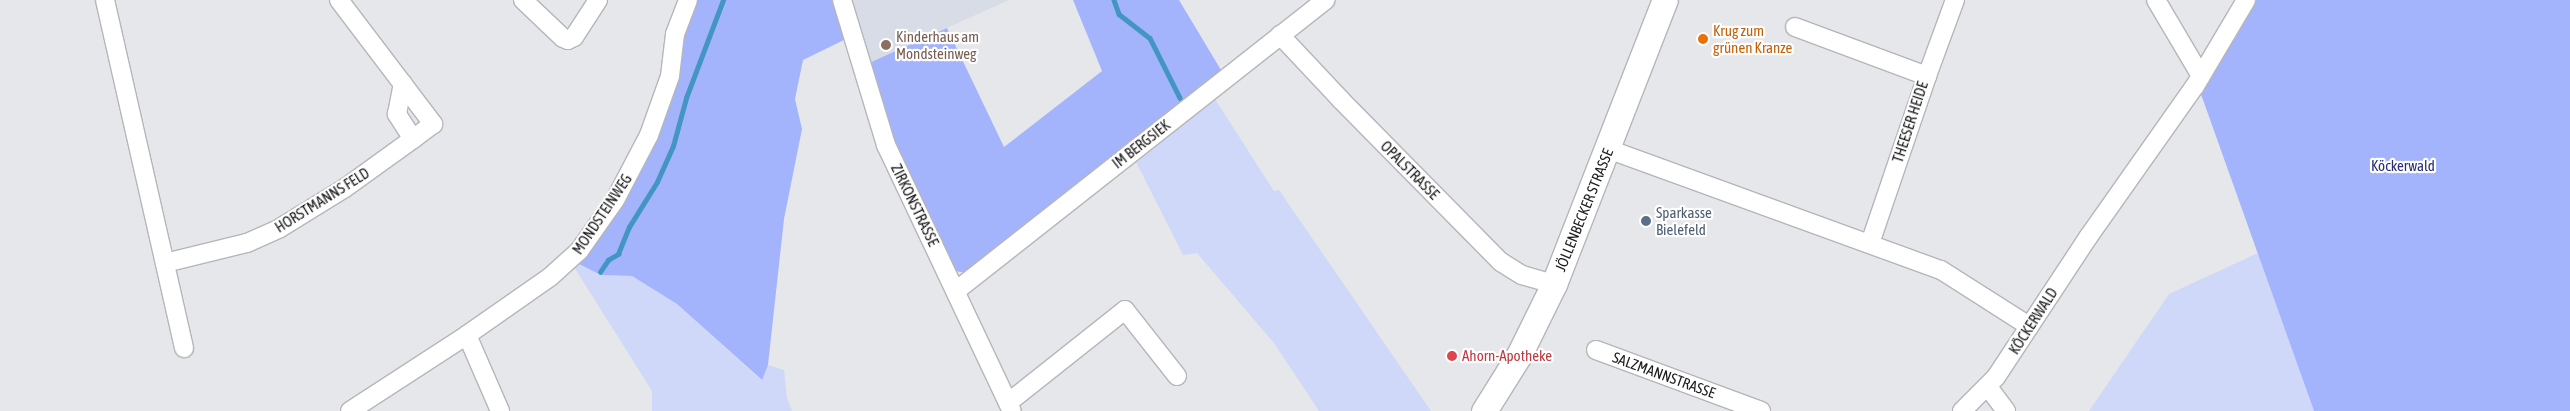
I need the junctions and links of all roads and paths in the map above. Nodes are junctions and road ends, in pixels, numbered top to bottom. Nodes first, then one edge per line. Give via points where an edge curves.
1 (105, 0) edge
2 (523, 0) edge
3 (598, 0) edge
4 (688, 0) edge
5 (842, 0) edge
6 (1326, 0) edge
7 (1665, 0) edge
8 (1956, 0) edge
9 (2156, 0) edge
10 (2246, 0) edge
11 (344, 2) edge
12 (1794, 27) dead end
13 (1280, 35) junction
14 (1927, 76) junction
15 (2201, 76) junction
16 (403, 84) junction
17 (413, 139) junction
18 (1608, 149) junction
19 (1870, 243) junction
20 (165, 263) junction
21 (1554, 284) junction
22 (956, 290) junction
23 (2029, 326) junction
24 (467, 334) junction
25 (184, 348) dead end
26 (1596, 350) dead end
27 (1177, 376) dead end
28 (1988, 388) junction
29 (1010, 407) edge
30 (350, 411) edge
31 (500, 411) edge
32 (1484, 411) edge
33 (1761, 411) edge
34 (1962, 411) edge
35 (2006, 411) edge

1 - 20 street
2 - 3 street via 568,40 574,37
4 - 24 street, MONDSTEINWEG via 674,34 670,76 653,125 614,200 572,259
5 - 22 street, ZIRKONSTRASSE via 886,145
6 - 13 street, IM BERGSIEK
7 - 18 main road, JÖLLENBECKER STRASSE
8 - 14 street
9 - 15 street
10 - 15 street, KÖCKERWALD
11 - 16 street
12 - 14 street, THEESER HEIDE
13 - 21 street, OPALSTRASSE via 1501,262 1522,275
13 - 22 street, IM BERGSIEK
14 - 19 street, THEESER HEIDE
15 - 23 street, KÖCKERWALD
16 - 17 street via 397,114
16 - 17 street, HORSTMANNS FELD via 433,124
17 - 20 street, HORSTMANNS FELD via 345,188 280,228 247,243
18 - 19 street
18 - 21 main road, JÖLLENBECKER STRASSE
19 - 23 street via 1949,274
20 - 25 street
21 - 32 main road, JÖLLENBECKER STRASSE via 1519,355
22 - 29 street, ZIRKONSTRASSE
23 - 28 street, KÖCKERWALD
24 - 30 street, MONDSTEINWEG
24 - 31 street
26 - 33 street, SALZMANNSTRASSE
27 - 29 street, ZIRKONSTRASSE via 1125,310
28 - 34 street, KÖCKERWALD
28 - 35 street

